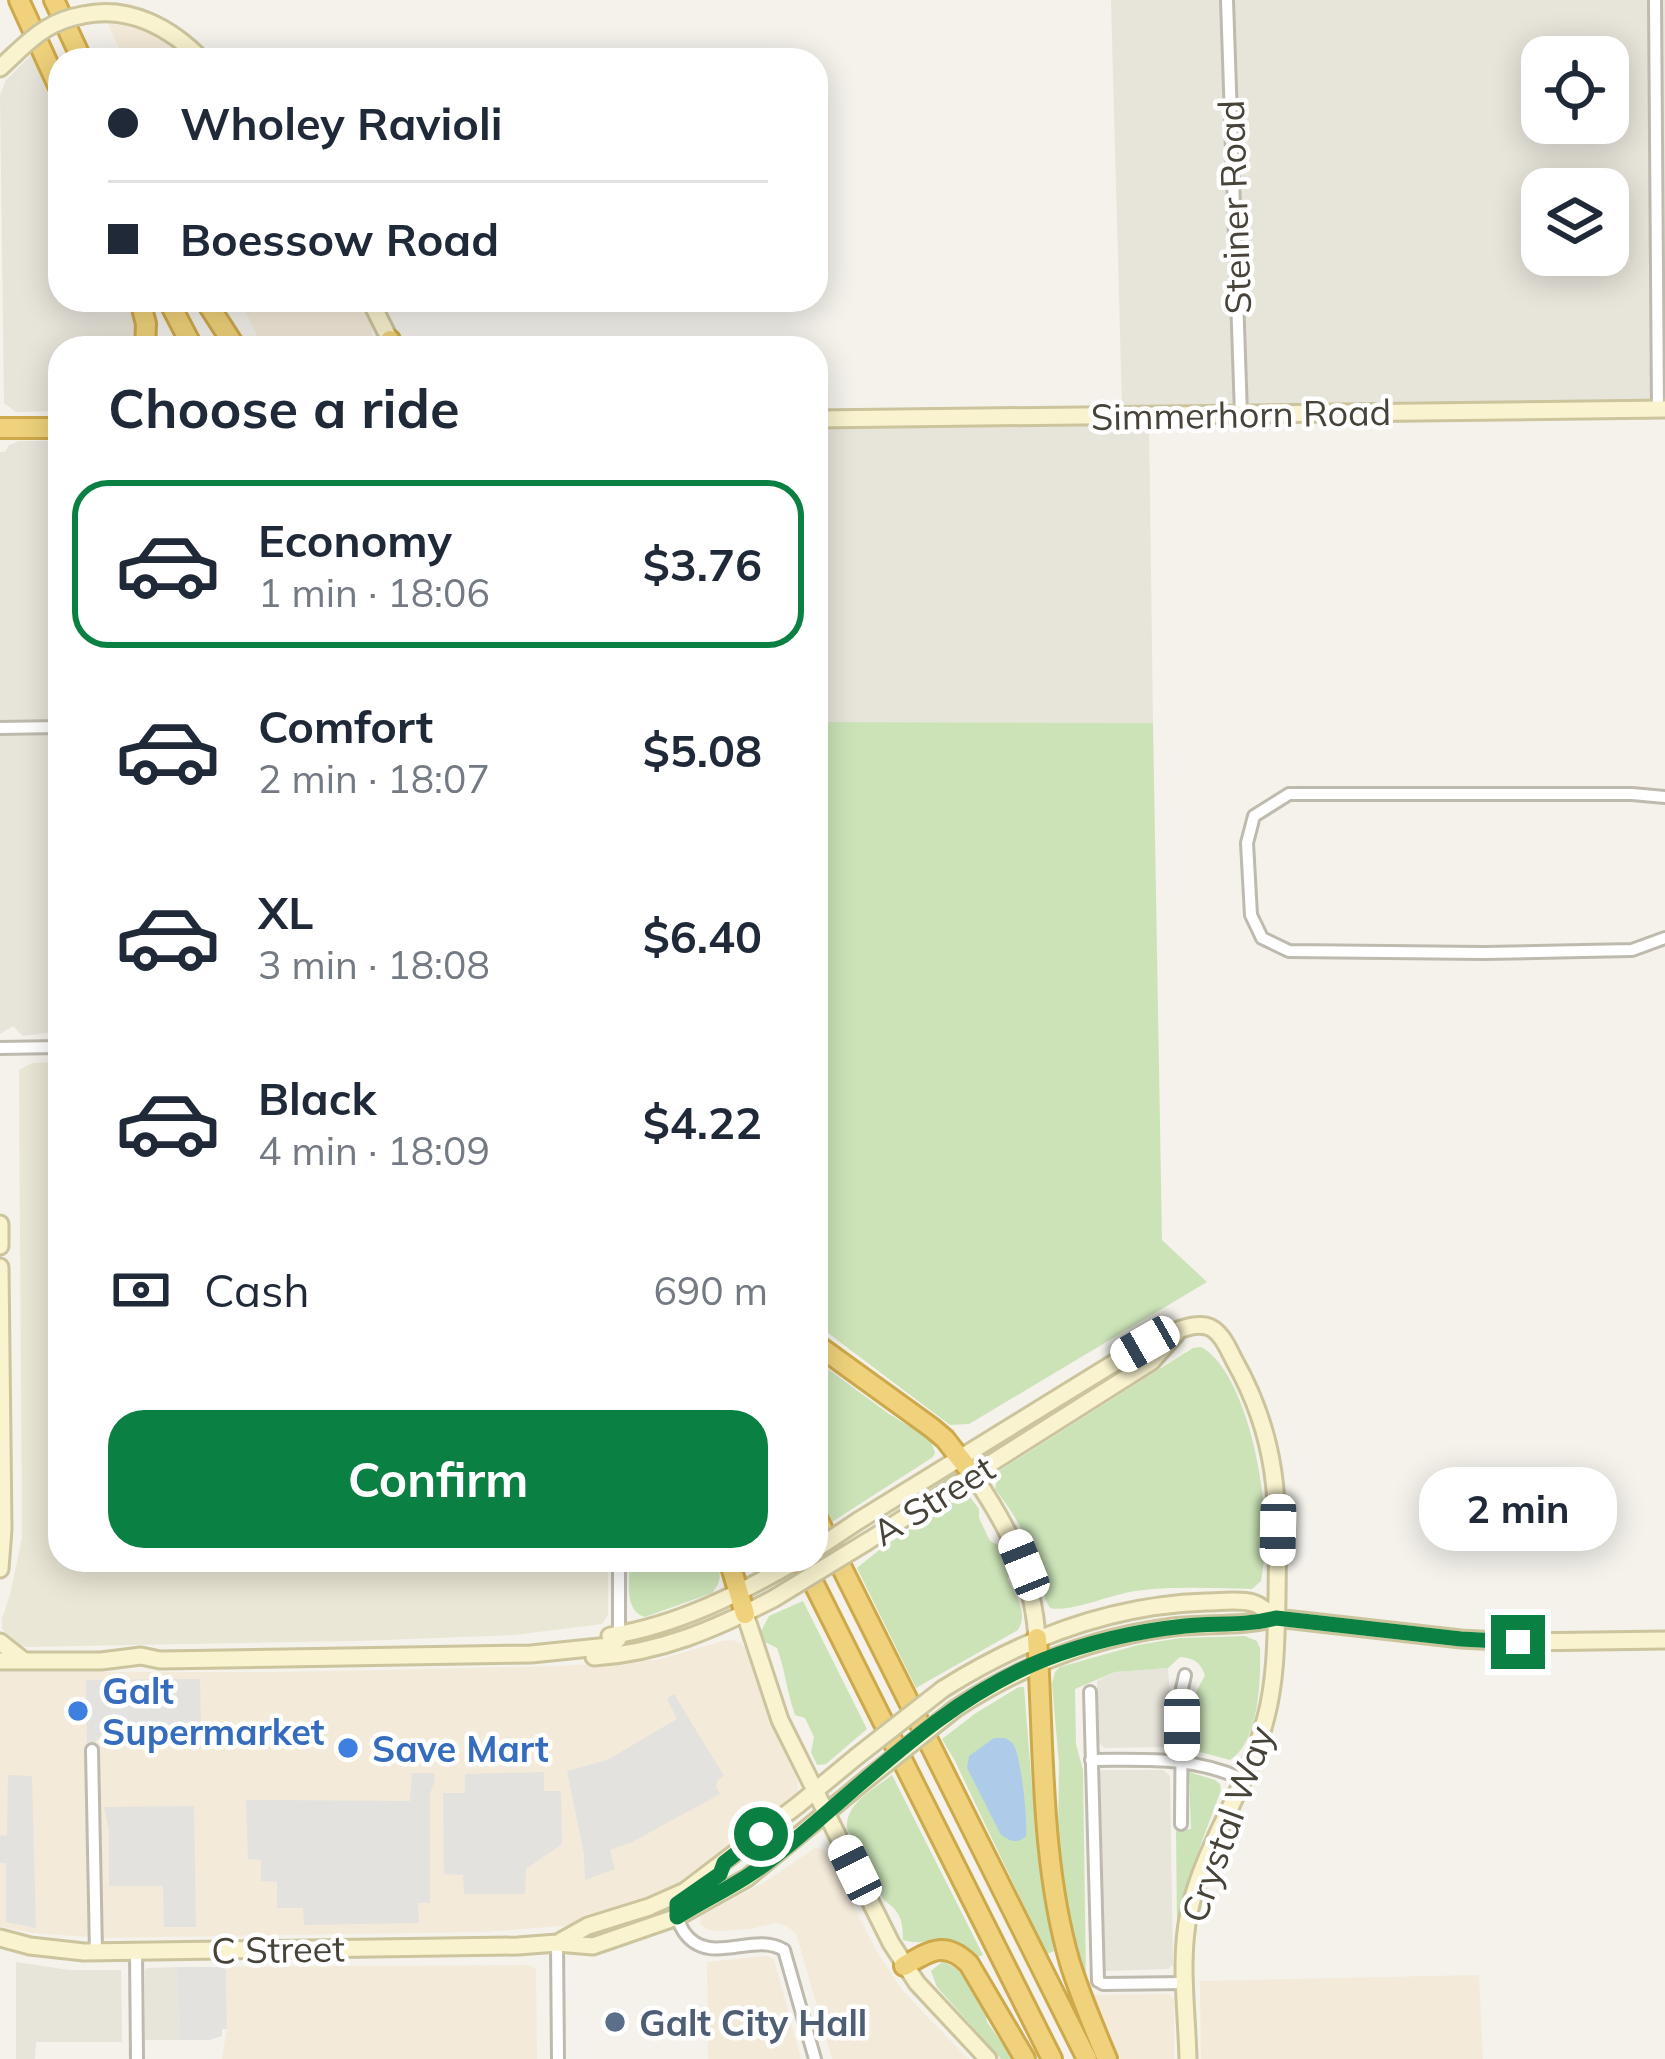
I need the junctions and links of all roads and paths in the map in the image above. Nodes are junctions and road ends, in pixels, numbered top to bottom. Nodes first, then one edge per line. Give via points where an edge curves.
1 (19, 0) edge
2 (54, 0) edge
3 (1228, 0) edge
4 (1655, 0) edge
5 (76, 48) edge
6 (189, 48) edge
7 (48, 66) edge
8 (0, 68) edge
9 (1661, 409) edge
10 (1241, 415) junction
11 (828, 419) edge
12 (0, 428) edge
13 (48, 428) edge
14 (0, 728) edge
15 (48, 728) edge
16 (1665, 797) edge
17 (1665, 938) edge
18 (48, 1047) edge
19 (0, 1048) edge
20 (0, 1224) edge
21 (0, 1246) edge
22 (0, 1268) edge
23 (1201, 1325) joint
24 (1178, 1332) junction
25 (1, 1333) edge
26 (828, 1352) edge
27 (961, 1457) junction
28 (974, 1474) junction
29 (828, 1540) edge
30 (828, 1541) edge
31 (828, 1565) edge
32 (0, 1569) edge
33 (620, 1572) edge
34 (733, 1572) edge
35 (777, 1572) edge
36 (806, 1572) edge
37 (817, 1572) edge
38 (739, 1593) junction
39 (745, 1614) junction
40 (1276, 1618) junction
41 (619, 1634) junction
42 (1037, 1638) junction
43 (1665, 1640) edge
44 (0, 1642) edge
45 (532, 1654) junction
46 (0, 1661) edge
47 (25, 1661) junction
48 (1039, 1662) junction
49 (1186, 1676) dead end
50 (1090, 1692) dead end
51 (92, 1750) dead end
52 (1091, 1760) junction
53 (1182, 1760) junction
54 (1243, 1779) junction
55 (815, 1791) junction
56 (826, 1812) junction
57 (1181, 1824) dead end
58 (724, 1863) junction
59 (677, 1917) junction
60 (0, 1938) edge
61 (557, 1942) junction
62 (96, 1952) junction
63 (136, 1952) junction
64 (904, 1966) junction
65 (1186, 1983) junction
66 (137, 2059) edge
67 (558, 2059) edge
68 (815, 2059) edge
69 (988, 2059) edge
70 (1025, 2059) edge
71 (1052, 2059) edge
72 (1087, 2059) edge
73 (1107, 2059) edge
74 (1188, 2059) edge

1 - 7 highway
2 - 5 highway
3 - 10 street, Steiner Road
4 - 9 street
6 - 8 street, bridge via 150,21 94,12 48,25
9 - 10 street, Simmerhorn Road
10 - 11 street, Simmerhorn Road
12 - 13 highway
14 - 15 street
16 - 17 street via 1289,794 1254,816 1247,843 1251,915 1262,938 1289,951 1632,950
18 - 19 street
20 - 21 street
22 - 25 street
23 - 24 street, A Street
23 - 40 street, Crystal Way via 1231,1353 1268,1439 1278,1510
24 - 27 street, A Street via 1145,1344
24 - 28 street, A Street via 1151,1362
25 - 32 street
26 - 27 highway
27 - 28 highway
27 - 30 street, A Street, bridge
28 - 31 street, A Street, bridge
28 - 42 street via 1024,1565
29 - 72 highway
33 - 41 street
34 - 38 highway
35 - 38 street, A Street
36 - 71 highway
37 - 39 street, A Street, bridge
38 - 39 highway
38 - 41 street, A Street
39 - 45 street, A Street via 642,1652
39 - 55 street via 780,1720
40 - 42 street, C Street via 1252,1602 1167,1604
40 - 43 street via 1461,1639
40 - 48 street, C Street via 1140,1632
40 - 54 street, Crystal Way via 1268,1712
41 - 45 street, A Street
42 - 48 highway
42 - 55 street, C Street, bridge via 943,1689
44 - 47 street
45 - 47 street, A Street
46 - 47 street, A Street
48 - 56 street, C Street, bridge via 955,1709
48 - 73 highway via 1056,1897 1070,1963
49 - 53 street, Crystal Way
50 - 52 street
51 - 62 street
52 - 53 street
52 - 65 street via 1098,1981
53 - 54 street
53 - 57 street, Crystal Way
54 - 65 street, Crystal Way via 1194,1894
55 - 56 street
55 - 58 street, C Street
56 - 59 street, C Street via 747,1878
56 - 64 street
58 - 59 street via 677,1904
58 - 61 street, C Street via 685,1891
59 - 61 street, C Street via 593,1946
59 - 68 street via 705,1948 770,1943 784,1950
60 - 62 street, C Street
61 - 63 street, C Street
61 - 67 street
62 - 63 street, C Street
63 - 66 street
64 - 69 street
64 - 70 highway via 939,1950 961,1956
65 - 74 street, Crystal Way

